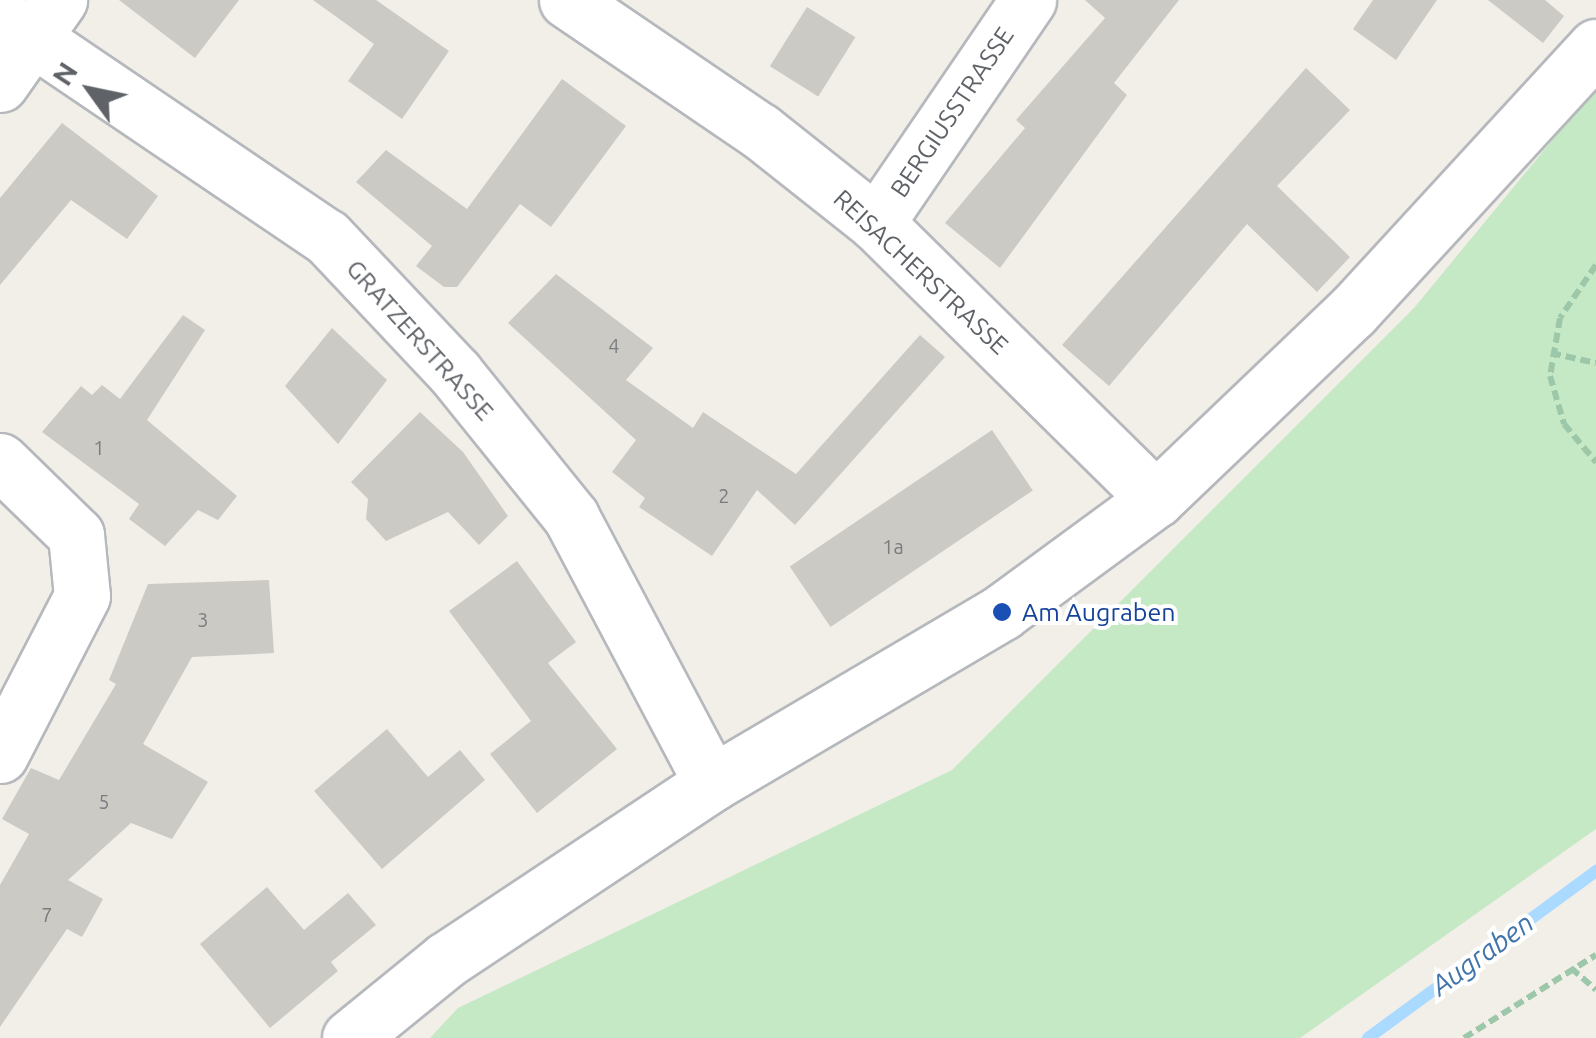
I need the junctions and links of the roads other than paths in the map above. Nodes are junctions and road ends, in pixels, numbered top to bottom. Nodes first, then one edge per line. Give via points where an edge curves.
1 (568, 0) edge
2 (1028, 0) edge
3 (31, 18) edge
4 (1596, 47) edge
5 (0, 84) edge
6 (876, 224) junction
7 (0, 461) edge
8 (1156, 499) junction
9 (0, 755) edge
10 (712, 784) junction
11 (350, 1038) edge

1 - 6 street, REISACHERSTRASSE via 760,131
2 - 6 street, BERGIUSSTRASSE
3 - 5 street
3 - 10 street, GRATZERSTRASSE via 327,237 455,373 572,518
4 - 8 street via 1352,312
6 - 8 street, REISACHERSTRASSE
7 - 9 street via 76,535 82,596
8 - 10 street via 940,651
10 - 11 street via 446,960

